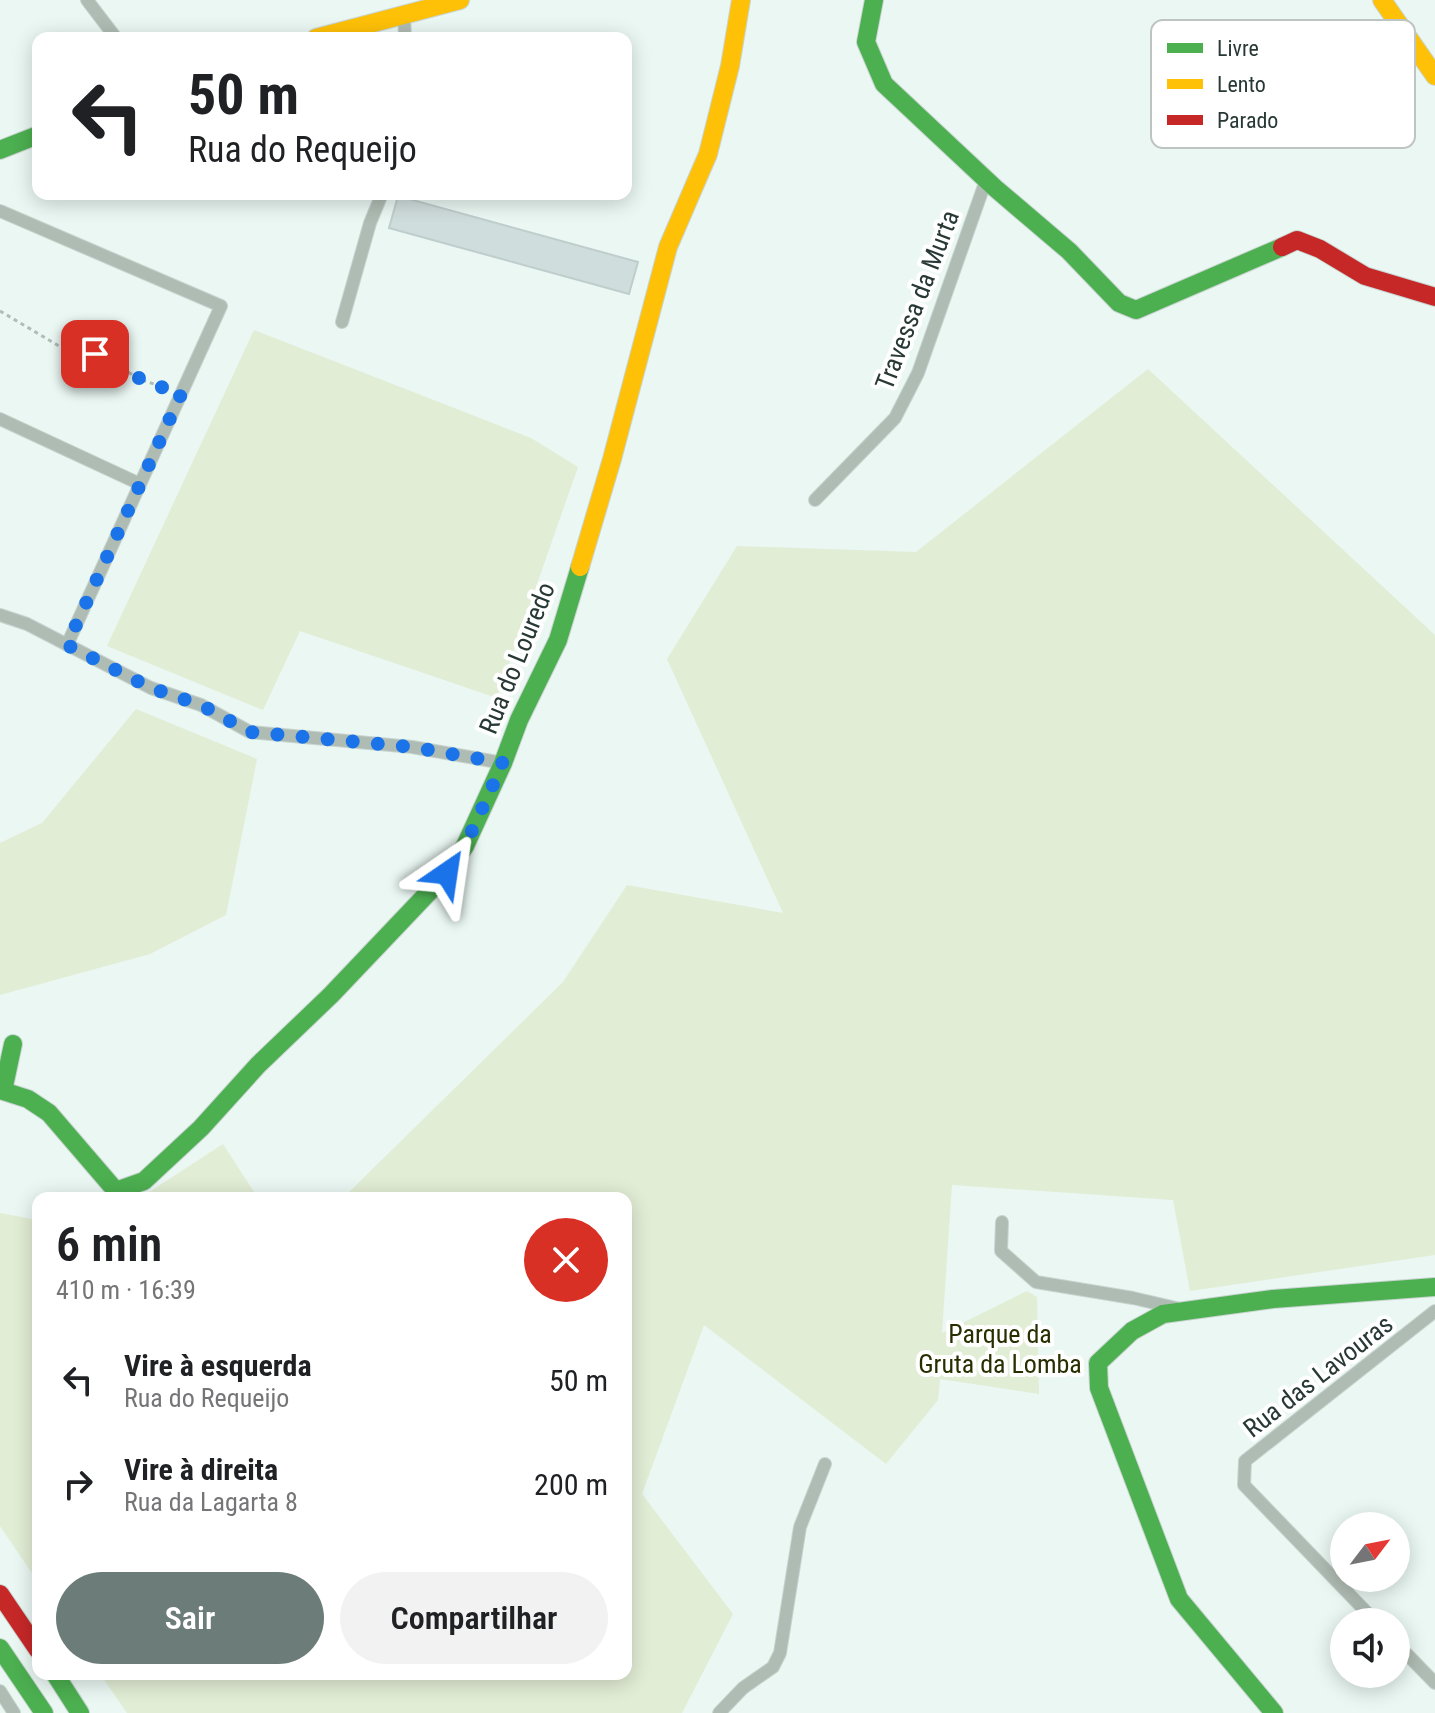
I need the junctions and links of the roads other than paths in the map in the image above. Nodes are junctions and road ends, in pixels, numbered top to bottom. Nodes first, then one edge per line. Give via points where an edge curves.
1 (87, 0) edge
2 (460, 0) edge
3 (741, 0) edge
4 (874, 0) edge
5 (1382, 0) edge
6 (404, 15) junction
7 (1396, 20) edge
8 (111, 32) edge
9 (339, 32) edge
10 (405, 32) edge
11 (1415, 47) edge
12 (1435, 76) edge
13 (32, 137) edge
14 (0, 150) edge
15 (990, 184) junction
16 (380, 200) edge
17 (0, 211) edge
18 (1435, 297) edge
19 (342, 322) dead end
20 (0, 419) edge
21 (140, 484) junction
22 (815, 500) dead end
23 (0, 615) edge
24 (67, 645) junction
25 (503, 763) junction
26 (13, 1044) dead end
27 (1002, 1222) dead end
28 (1435, 1287) edge
29 (1187, 1311) junction
30 (1435, 1311) edge
31 (825, 1464) dead end
32 (0, 1594) edge
33 (1363, 1608) edge
34 (32, 1641) edge
35 (0, 1648) edge
36 (1410, 1657) edge
37 (59, 1680) edge
38 (1435, 1683) edge
39 (0, 1691) edge
40 (14, 1713) edge
41 (44, 1713) edge
42 (80, 1713) edge
43 (719, 1713) edge
44 (1274, 1713) edge

1 - 8 street
2 - 6 main road
3 - 25 main road, Rua do Louredo via 708,154 668,247 558,640
4 - 15 main road via 866,42 884,84
5 - 7 main road
6 - 9 main road
6 - 10 street
11 - 12 main road
13 - 14 main road
15 - 18 main road via 1069,251 1119,303 1136,310 1297,240 1365,276
15 - 22 street, Travessa da Murta via 918,373 895,418
16 - 19 street
17 - 21 street via 221,306
20 - 21 street
21 - 24 street
23 - 24 street
24 - 25 street via 250,732 412,747
25 - 26 main road, Rua do Louredo via 447,873 144,1181 116,1191 49,1113 3,1091
27 - 29 street via 1001,1251 1036,1282
28 - 29 main road
29 - 44 main road via 1163,1314 1132,1331 1098,1363 1099,1388 1179,1599
30 - 33 street, Rua das Lavouras via 1245,1461 1244,1485
31 - 43 street via 800,1527 780,1653 773,1667
32 - 34 main road
35 - 41 main road
36 - 38 street
37 - 42 main road
39 - 40 street

